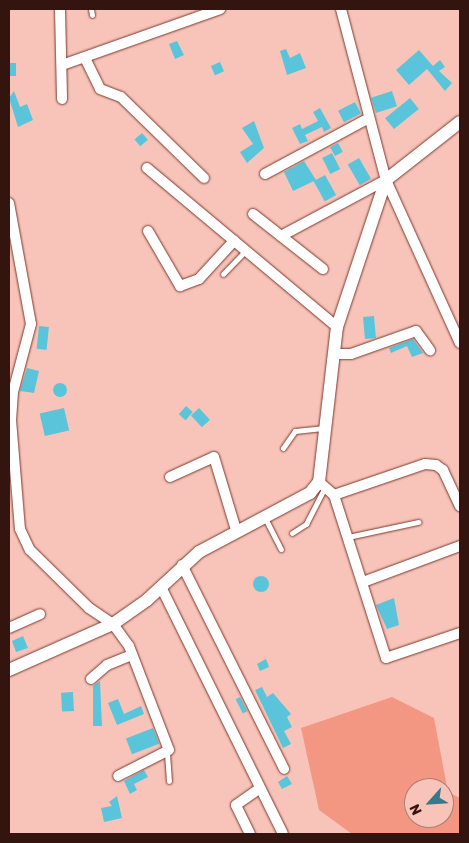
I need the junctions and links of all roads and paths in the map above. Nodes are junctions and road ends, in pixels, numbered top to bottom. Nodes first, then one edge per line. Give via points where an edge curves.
1 (60, 9) edge
2 (220, 9) edge
3 (342, 9) edge
4 (85, 58) junction
5 (62, 65) junction
6 (62, 99) dead end
7 (369, 118) junction
8 (460, 122) edge
9 (147, 168) dead end
10 (265, 174) dead end
11 (204, 178) dead end
12 (386, 180) junction
13 (9, 203) edge
14 (253, 214) dead end
15 (148, 231) dead end
16 (281, 236) junction
17 (234, 241) junction
18 (13, 245) edge
19 (245, 251) junction
20 (324, 269) dead end
21 (223, 274) dead end
22 (337, 327) junction
23 (460, 343) edge
24 (430, 350) dead end
25 (334, 354) junction
26 (13, 376) edge
27 (10, 420) edge
28 (326, 428) junction
29 (283, 448) dead end
30 (170, 477) dead end
31 (322, 485) junction
32 (13, 494) edge
33 (334, 495) junction
34 (460, 506) edge
35 (264, 516) junction
36 (418, 522) dead end
37 (236, 530) junction
38 (292, 533) dead end
39 (348, 537) junction
40 (460, 546) edge
41 (281, 549) dead end
42 (182, 565) junction
43 (363, 582) junction
44 (161, 587) junction
45 (40, 614) dead end
46 (112, 624) junction
47 (9, 628) edge
48 (460, 633) edge
49 (132, 656) junction
50 (9, 669) edge
51 (92, 679) dead end
52 (167, 753) junction
53 (284, 769) dead end
54 (118, 776) dead end
55 (169, 781) dead end
56 (260, 788) junction
57 (250, 834) edge
58 (283, 834) edge

1 - 5 street
2 - 4 street
3 - 7 street
4 - 5 street
4 - 11 street via 100,89 121,97
5 - 6 street
7 - 10 street
7 - 12 street
8 - 12 street
9 - 17 street
12 - 16 street
12 - 22 street
12 - 23 street
13 - 18 street
14 - 16 street
15 - 17 street via 180,286 200,278
16 - 20 street
17 - 19 street
18 - 26 street via 31,324
19 - 21 lane
19 - 22 street
22 - 25 street
24 - 25 street via 416,331 351,354
25 - 28 street
26 - 27 street
27 - 32 street
28 - 29 lane via 295,430
28 - 31 street
30 - 37 street via 214,457
31 - 33 street
31 - 35 street
31 - 38 lane via 306,524
32 - 46 street via 20,529 30,550 89,608
33 - 34 street via 425,464 436,465 443,470
33 - 39 street
35 - 37 street
35 - 41 lane
36 - 39 lane
37 - 42 street
39 - 43 street
40 - 43 street
42 - 44 street
42 - 53 street
43 - 48 street via 386,658
44 - 46 street
44 - 56 street
45 - 47 street
46 - 49 street
46 - 50 street
49 - 51 street via 107,665
49 - 52 street
52 - 54 street
52 - 55 lane
56 - 57 street via 236,805
56 - 58 street

